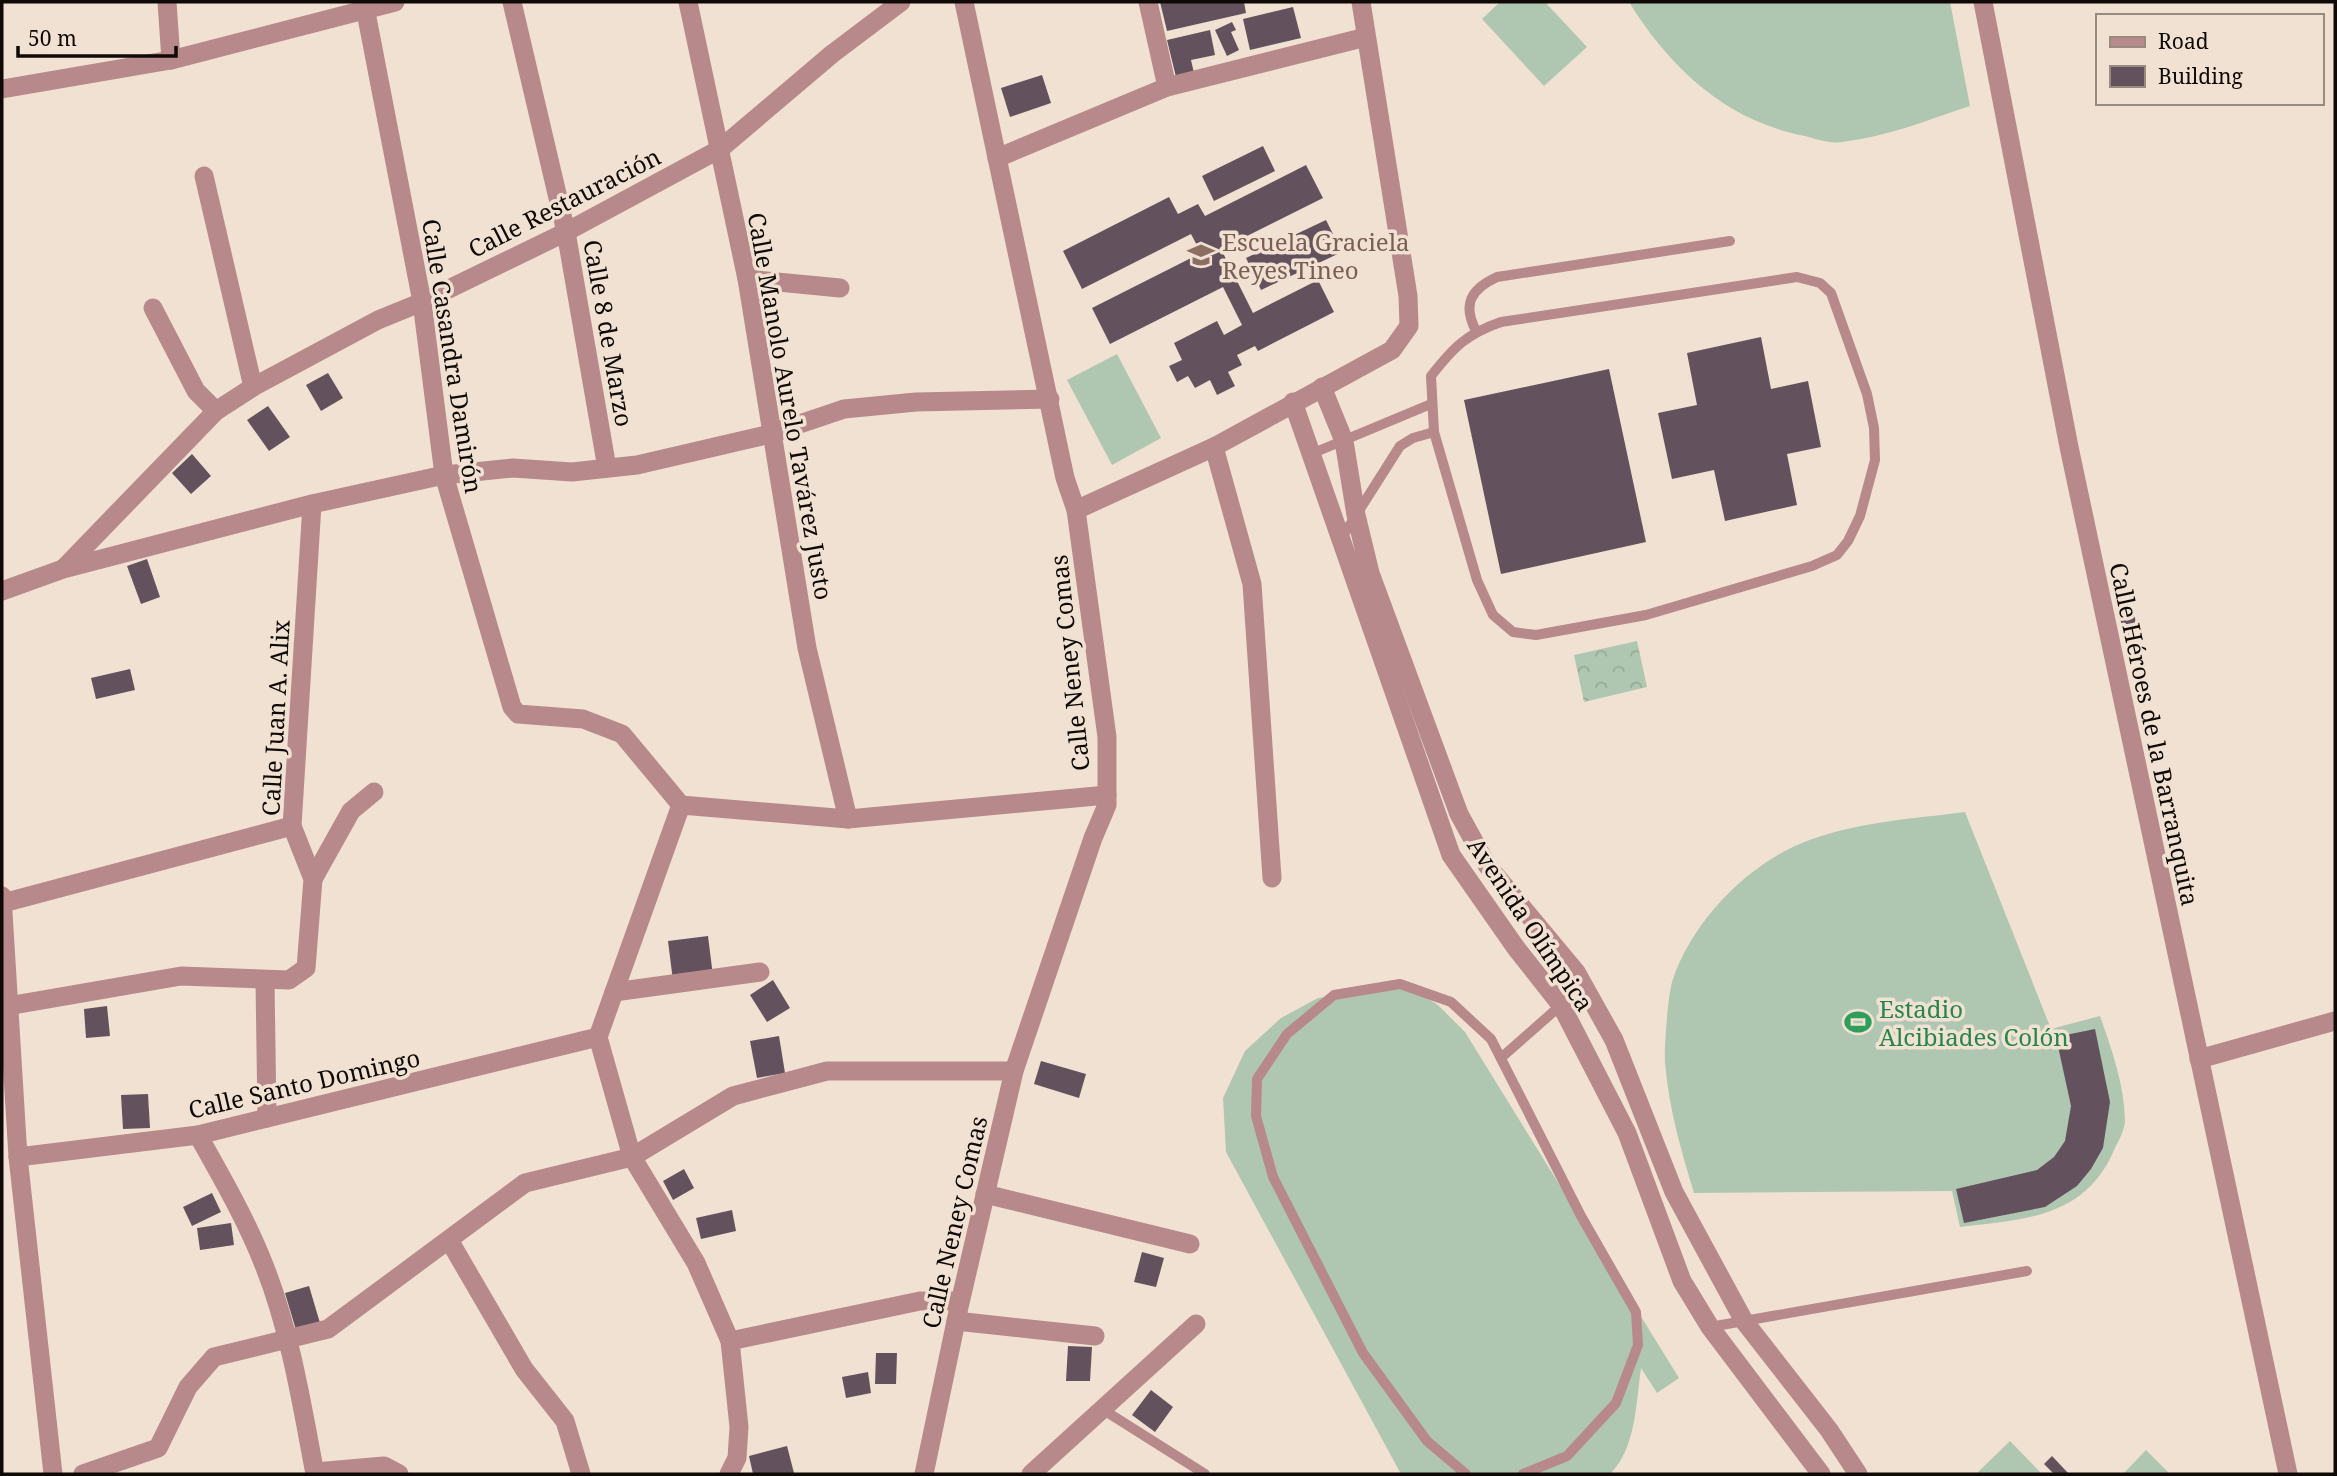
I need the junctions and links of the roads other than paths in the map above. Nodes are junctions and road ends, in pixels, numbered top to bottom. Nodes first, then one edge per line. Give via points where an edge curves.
1 (167, 2) edge
2 (395, 2) edge
3 (512, 2) edge
4 (688, 2) edge
5 (901, 2) edge
6 (964, 2) edge
7 (1149, 2) edge
8 (1361, 2) edge
9 (1983, 2) edge
10 (365, 5) edge
11 (1366, 37) junction
12 (171, 60) junction
13 (1167, 86) junction
14 (2, 89) edge
15 (720, 149) junction
16 (998, 158) junction
17 (204, 176) dead end
18 (566, 232) junction
19 (1730, 241) dead end
20 (747, 279) junction
21 (840, 288) dead end
22 (422, 302) junction
23 (153, 308) dead end
24 (1476, 331) junction
25 (253, 387) junction
26 (1322, 387) junction
27 (1050, 399) junction
28 (1293, 402) junction
29 (1431, 404) junction
30 (216, 411) junction
31 (1434, 432) junction
32 (770, 434) junction
33 (1344, 441) junction
34 (1214, 447) junction
35 (1311, 454) junction
36 (607, 468) junction
37 (444, 475) junction
38 (312, 504) junction
39 (1076, 510) junction
40 (1356, 515) junction
41 (1341, 539) junction
42 (63, 569) junction
43 (2, 591) edge
44 (373, 792) dead end
45 (1107, 795) junction
46 (681, 805) junction
47 (848, 819) junction
48 (292, 826) junction
49 (1272, 878) dead end
50 (313, 879) junction
51 (2, 900) edge
52 (760, 972) dead end
53 (265, 981) junction
54 (614, 992) junction
55 (1561, 1005) junction
56 (4, 1007) edge
57 (2335, 1021) edge
58 (598, 1037) junction
59 (1502, 1057) junction
60 (2199, 1059) junction
61 (1014, 1071) junction
62 (267, 1118) junction
63 (198, 1135) junction
64 (18, 1157) junction
65 (632, 1157) junction
66 (985, 1194) junction
67 (449, 1240) junction
68 (1190, 1244) dead end
69 (2027, 1270) dead end
70 (960, 1301) junction
71 (956, 1321) junction
72 (1744, 1321) junction
73 (1196, 1324) dead end
74 (1710, 1327) junction
75 (1095, 1336) dead end
76 (286, 1339) junction
77 (730, 1341) junction
78 (1102, 1409) junction
79 (315, 1473) edge
80 (1816, 1473) edge
81 (53, 1474) edge
82 (83, 1474) edge
83 (399, 1474) edge
84 (581, 1474) edge
85 (729, 1474) edge
86 (924, 1474) edge
87 (1031, 1474) edge
88 (1205, 1474) edge
89 (1466, 1474) edge
90 (1523, 1474) edge
91 (1858, 1474) edge
92 (2288, 1474) edge

1 - 12 street
2 - 10 street
3 - 18 street, Calle 8 de Marzo
4 - 15 street, Calle Manolo Aurelo Tavárez Justo
5 - 15 street, Calle Restauración
6 - 16 street, Calle Neney Comas
7 - 13 street
8 - 11 street
9 - 60 street, Calle Héroes de la Barranquita via 2067,434
10 - 12 street
10 - 22 street, Calle Casandra Damirón
11 - 13 street
11 - 26 street via 1409,326 1392,350
12 - 14 street
13 - 16 street
15 - 18 street, Calle Restauración
15 - 20 street, Calle Manolo Aurelo Tavárez Justo
16 - 27 street, Calle Neney Comas
17 - 25 street
18 - 22 street, Calle Restauración
18 - 36 street, Calle 8 de Marzo
19 - 24 lane via 1497,277 1472,294 1467,307
20 - 21 street
20 - 32 street, Calle Manolo Aurelo Tavárez Justo
22 - 25 street, Calle Restauración via 378,320
22 - 37 street, Calle Casandra Damirón
23 - 30 street via 196,391
24 - 29 lane via 1452,349 1431,376
24 - 31 lane via 1502,322 1797,276 1820,283 1839,310 1874,428 1875,460 1860,516 1836,555 1812,566 1646,615 1536,635 1513,632 1493,615 1477,580
25 - 30 street, Calle Restauración
26 - 28 street
26 - 33 street
27 - 32 street via 916,402 844,409
27 - 39 street, Calle Neney Comas
28 - 34 street
28 - 35 street, Avenida Olímpica
29 - 31 lane
29 - 33 lane
30 - 42 street, Calle Restauración
31 - 40 lane via 1400,446
32 - 36 street
32 - 47 street, Calle Manolo Aurelo Tavárez Justo via 807,648
33 - 35 lane
33 - 40 street
34 - 39 street
34 - 49 street via 1252,584
35 - 41 street, Avenida Olímpica
36 - 37 street via 572,472 513,468
37 - 38 street
37 - 46 street, Calle Casandra Damirón via 512,707 526,717 583,719 622,734
38 - 42 street
38 - 48 street, Calle Juan A. Alix
39 - 45 street, Calle Neney Comas via 1107,737
40 - 41 lane
40 - 72 street via 1370,573 1459,814 1487,865 1576,972 1614,1040 1674,1192
41 - 55 street, Avenida Olímpica via 1451,855
42 - 43 street, Calle Restauración
44 - 50 street via 351,811
45 - 47 street
45 - 61 street, Calle Neney Comas
46 - 47 street
46 - 54 street
48 - 50 street, Calle Juan A. Alix
48 - 51 street
50 - 53 street, Calle Juan A. Alix via 309,962 296,978
51 - 56 street
52 - 54 street
53 - 56 street, Calle Juan A. Alix via 181,976
53 - 62 street
54 - 58 street
55 - 59 lane
55 - 74 street, Avenida Olímpica via 1627,1133 1682,1281
56 - 64 street
57 - 60 street
58 - 62 street, Calle Santo Domingo
58 - 65 street
59 - 89 lane via 1491,1039 1451,1002 1400,984 1334,995 1287,1034 1257,1079 1256,1116 1273,1177 1363,1353 1427,1441
59 - 90 lane via 1581,1216 1636,1312 1638,1345 1616,1404 1567,1456
60 - 92 street, Calle Héroes de la Barranquita
61 - 65 street via 827,1070 733,1096
61 - 66 street, Calle Neney Comas
62 - 63 street, Calle Santo Domingo
63 - 64 street, Calle Santo Domingo
63 - 76 street via 252,1236
64 - 81 street
65 - 67 street via 525,1183
65 - 77 street via 696,1263
66 - 68 street
66 - 70 street, Calle Neney Comas
67 - 76 street via 328,1329
67 - 84 street via 524,1369 565,1422
69 - 72 lane
70 - 71 street, Calle Neney Comas
70 - 77 street via 920,1301
71 - 75 street
71 - 86 street, Calle Neney Comas
72 - 74 lane
72 - 91 street
73 - 78 street
74 - 80 street, Avenida Olímpica
76 - 79 street
76 - 82 street via 214,1357 188,1387 158,1448
77 - 85 street via 739,1427 737,1458
78 - 87 street
78 - 88 lane
79 - 83 street via 384,1466

